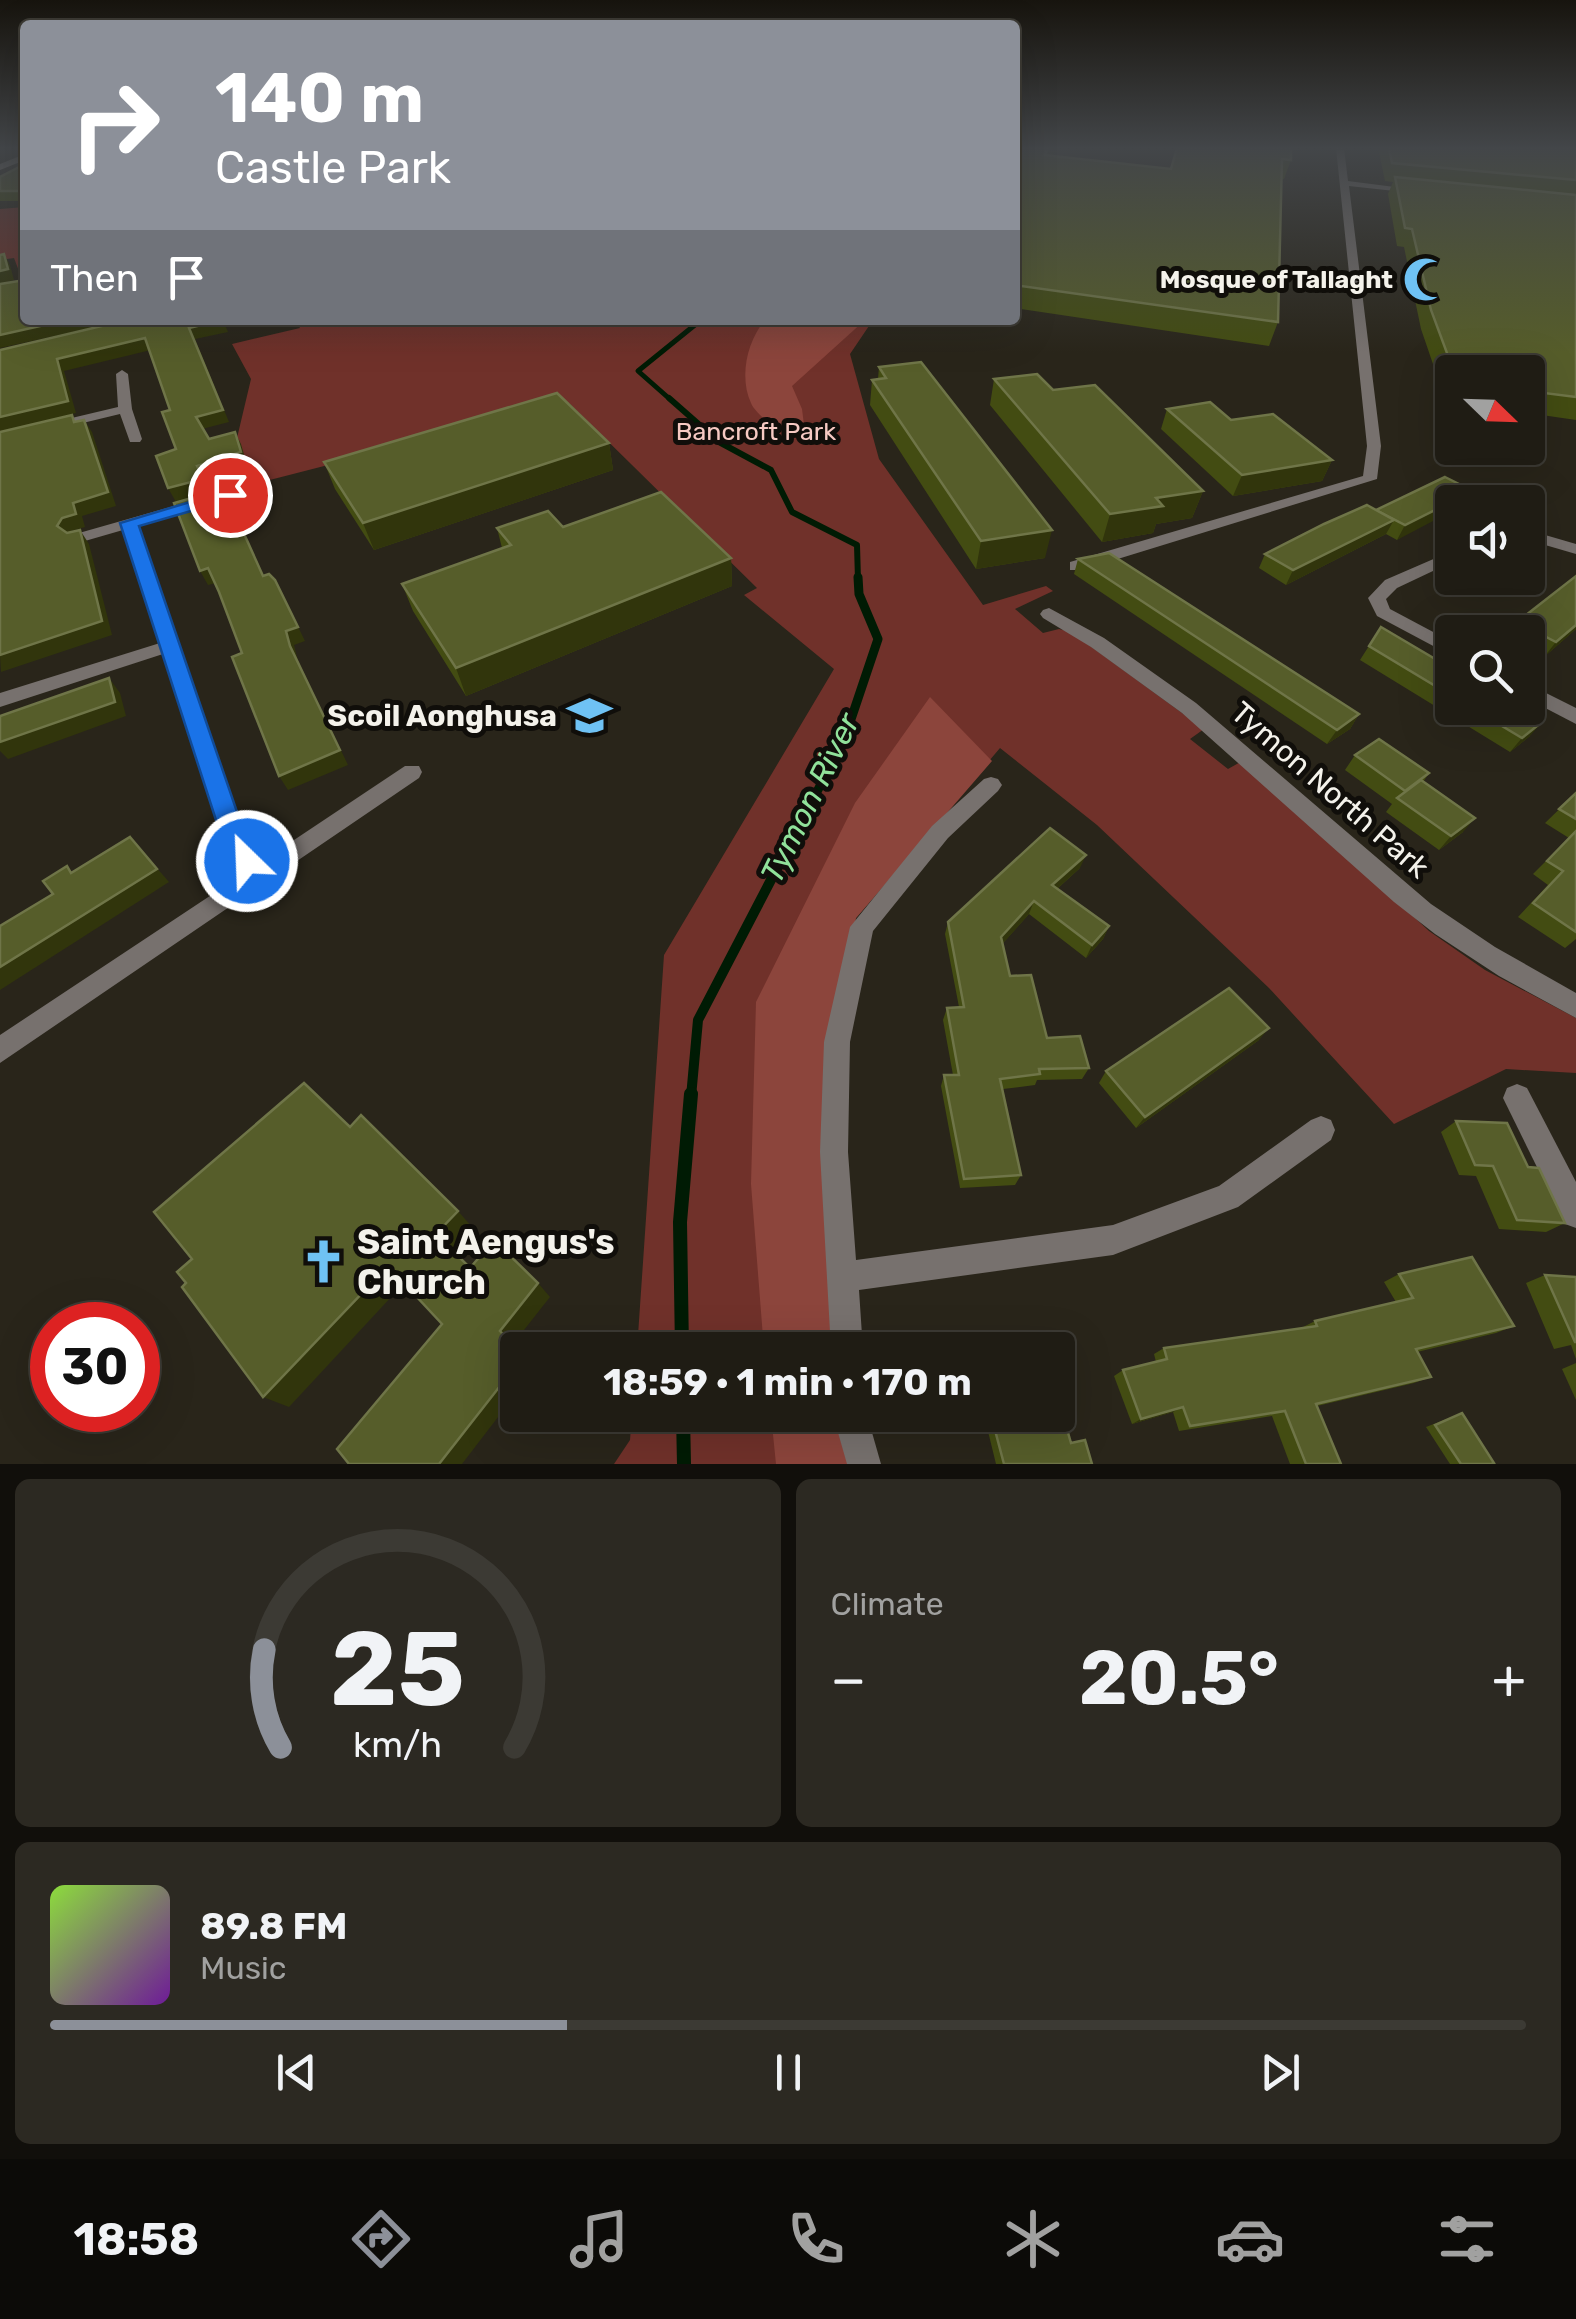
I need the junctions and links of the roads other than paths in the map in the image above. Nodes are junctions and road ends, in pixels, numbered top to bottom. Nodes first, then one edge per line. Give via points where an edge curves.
1 (1350, 216) edge
2 (122, 374) dead end
3 (125, 409) junction
4 (136, 438) dead end
5 (0, 440) edge
6 (230, 495) dead end
7 (129, 523) junction
8 (78, 538) edge
9 (1545, 540) edge
10 (1576, 548) edge
11 (1435, 564) edge
12 (1076, 566) edge
13 (1050, 614) dead end
14 (1435, 641) edge
15 (170, 646) junction
16 (0, 700) edge
17 (1545, 700) edge
18 (1576, 717) edge
19 (412, 772) dead end
20 (991, 786) dead end
21 (258, 876) junction
22 (1576, 1006) edge
23 (0, 1050) edge
24 (1517, 1098) dead end
25 (1321, 1130) dead end
26 (1576, 1213) edge
27 (844, 1277) junction
28 (847, 1332) edge
29 (855, 1432) edge
30 (864, 1464) edge

1 - 12 street via 1374,446 1370,480
2 - 3 street
3 - 4 street
3 - 5 street
6 - 7 street
7 - 8 street
7 - 15 street
9 - 10 street
11 - 14 street via 1390,584 1377,598 1383,612
13 - 22 street, Tymon North Park via 1217,730 1403,896 1506,969
15 - 16 street
15 - 21 street via 237,848
17 - 18 street
19 - 21 street
20 - 27 street via 940,832 862,927 837,1042 834,1152
21 - 23 street
24 - 26 street
25 - 27 street via 1228,1197 1113,1240
27 - 28 street
29 - 30 street

